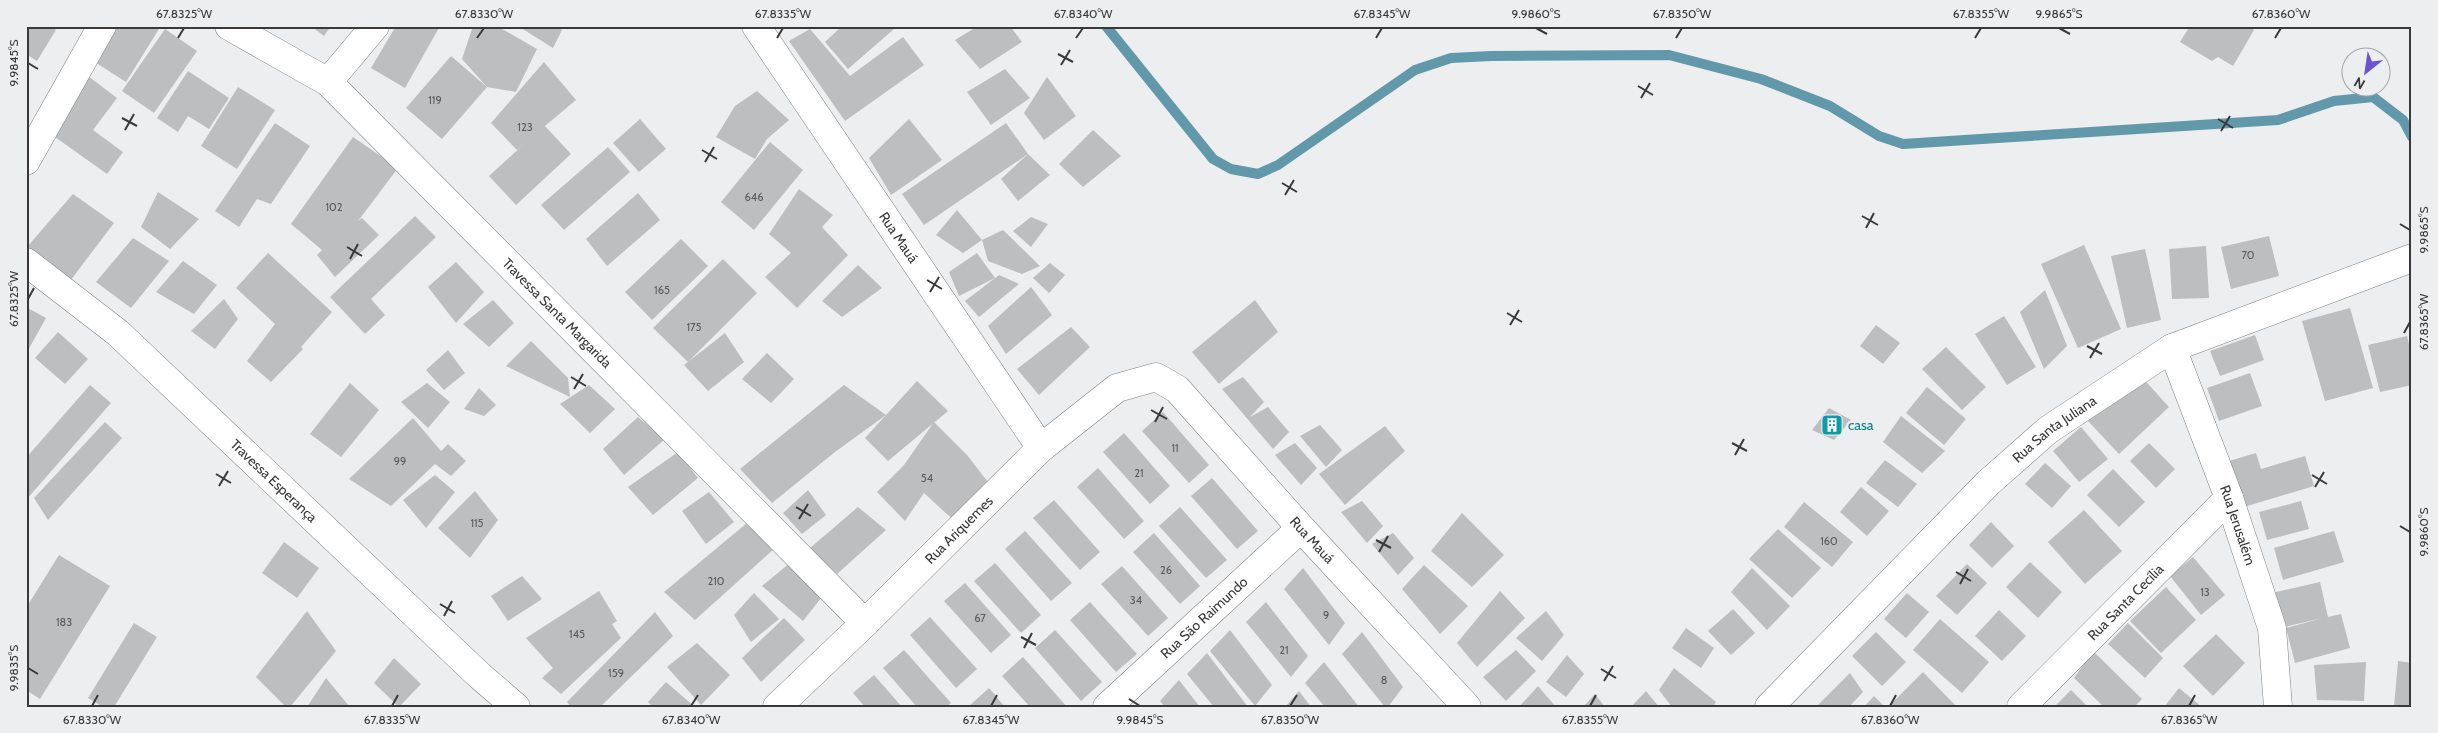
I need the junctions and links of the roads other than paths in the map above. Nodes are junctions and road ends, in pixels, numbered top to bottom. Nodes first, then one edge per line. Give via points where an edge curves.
1 (102, 26) edge
2 (229, 26) edge
3 (374, 26) edge
4 (756, 26) edge
5 (328, 82) junction
6 (26, 161) edge
7 (2412, 258) edge
8 (26, 262) edge
9 (2172, 348) junction
10 (1156, 377) joint
11 (1041, 448) junction
12 (2229, 498) junction
13 (1301, 528) junction
14 (865, 623) junction
15 (1454, 703) edge
16 (516, 707) edge
17 (777, 707) edge
18 (1107, 707) edge
19 (1769, 707) edge
20 (2021, 707) edge
21 (2278, 707) edge

1 - 6 street
2 - 5 street, Travessa Santa Margarida
3 - 5 street
4 - 11 street, Rua Mauá
5 - 14 street, Travessa Santa Margarida
7 - 9 street, Rua Santa Juliana
8 - 16 street, Travessa Esperança via 118,333
9 - 12 street, Rua Jerusalém
9 - 19 street, Rua Santa Juliana via 2048,430 1988,483
10 - 11 street, Rua Ariquemes via 1117,388
10 - 13 street, Rua Mauá via 1177,389
11 - 14 street, Rua Ariquemes
12 - 20 street, Rua Santa Cecília
12 - 21 street, Rua Jerusalém via 2272,628
13 - 15 street, Rua Mauá
13 - 18 street, Rua São Raimundo
14 - 17 street, Rua Ariquemes

